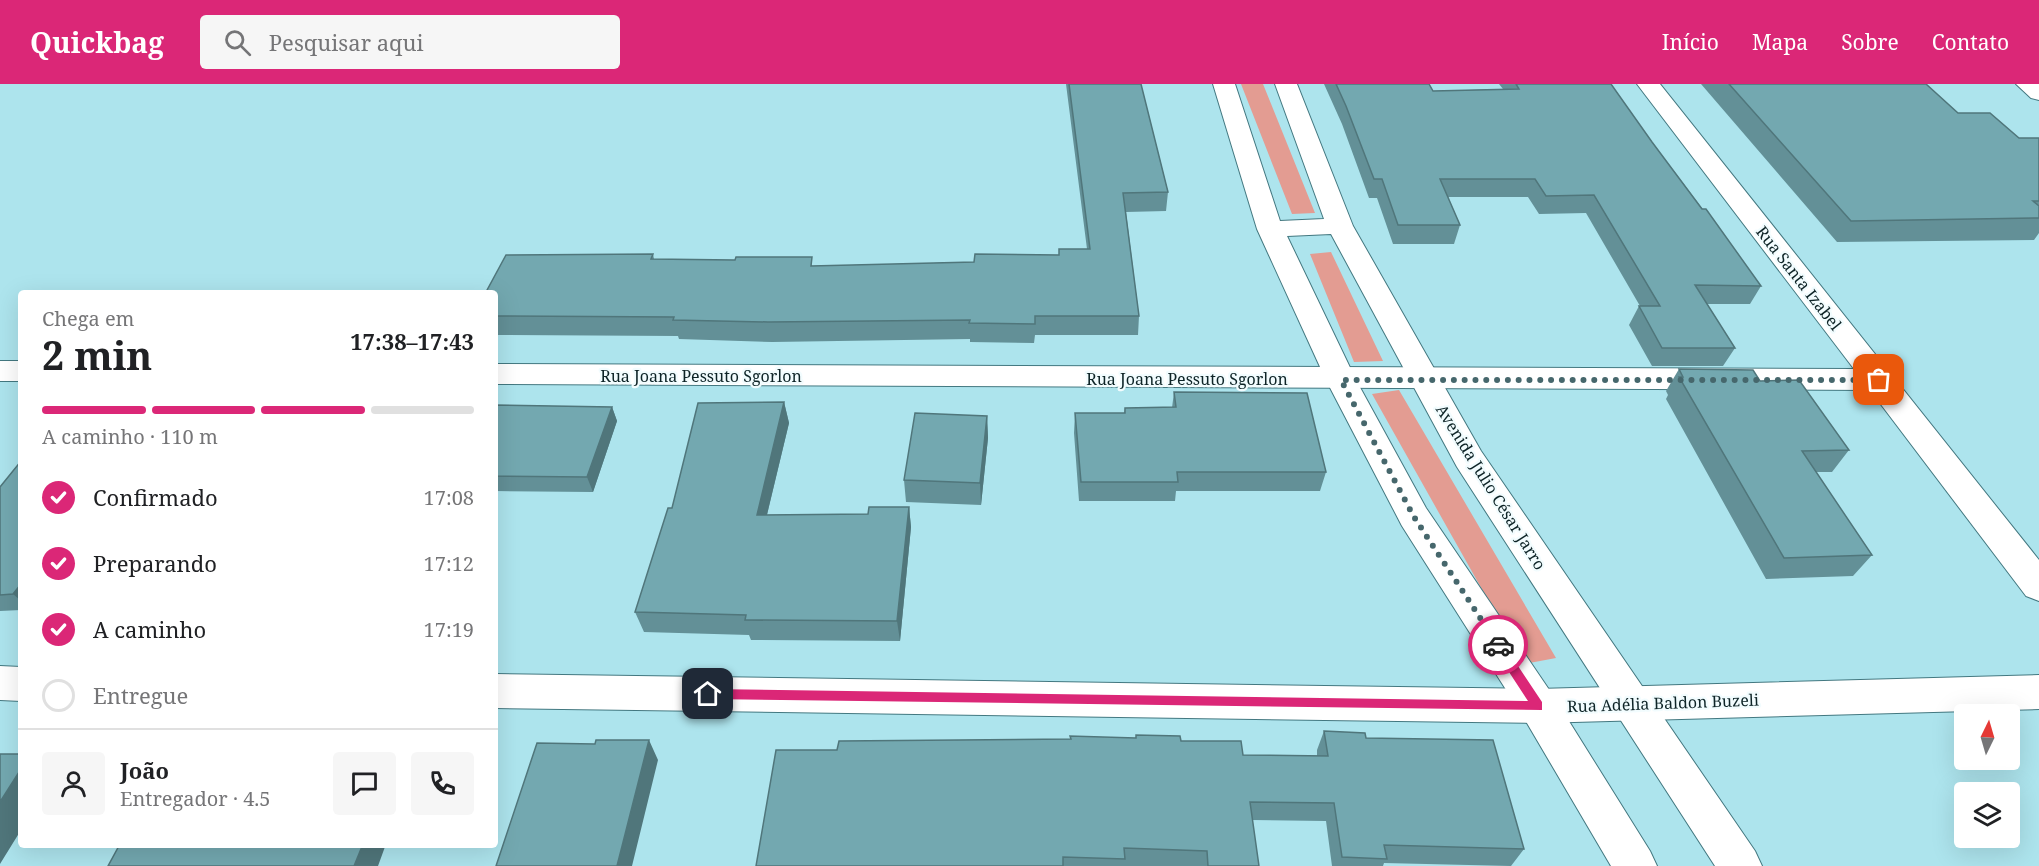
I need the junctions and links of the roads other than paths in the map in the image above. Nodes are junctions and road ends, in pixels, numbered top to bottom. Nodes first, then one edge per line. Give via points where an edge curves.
1 (1224, 84) edge
2 (1286, 84) edge
3 (1648, 84) edge
4 (2027, 84) edge
5 (2039, 93) edge
6 (1340, 226) junction
7 (1270, 229) junction
8 (0, 371) edge
9 (18, 371) edge
10 (498, 374) edge
11 (1424, 379) junction
12 (1341, 380) junction
13 (1879, 380) junction
14 (2039, 586) edge
15 (0, 683) edge
16 (18, 684) edge
17 (498, 691) edge
18 (2039, 692) edge
19 (1633, 704) junction
20 (1538, 706) junction
21 (1635, 866) edge
22 (1740, 866) edge

1 - 7 street
2 - 6 street, Avenida Julio César Jarro
3 - 13 street, Rua Santa Izabel
4 - 5 street
6 - 7 street
6 - 11 street, Avenida Julio César Jarro
7 - 12 street
8 - 9 street
10 - 12 street, Rua Joana Pessuto Sgorlon
11 - 12 street, Rua Joana Pessuto Sgorlon
11 - 13 street, Rua Joana Pessuto Sgorlon
11 - 19 street, Avenida Julio César Jarro via 1469,459
12 - 20 street via 1414,517
13 - 14 street, Rua Santa Izabel
15 - 16 street
17 - 20 street, Rua Adélia Baldon Buzeli
18 - 19 street, Rua Adélia Baldon Buzeli
19 - 20 street, Rua Adélia Baldon Buzeli
19 - 22 street, Avenida Julio César Jarro
20 - 21 street

